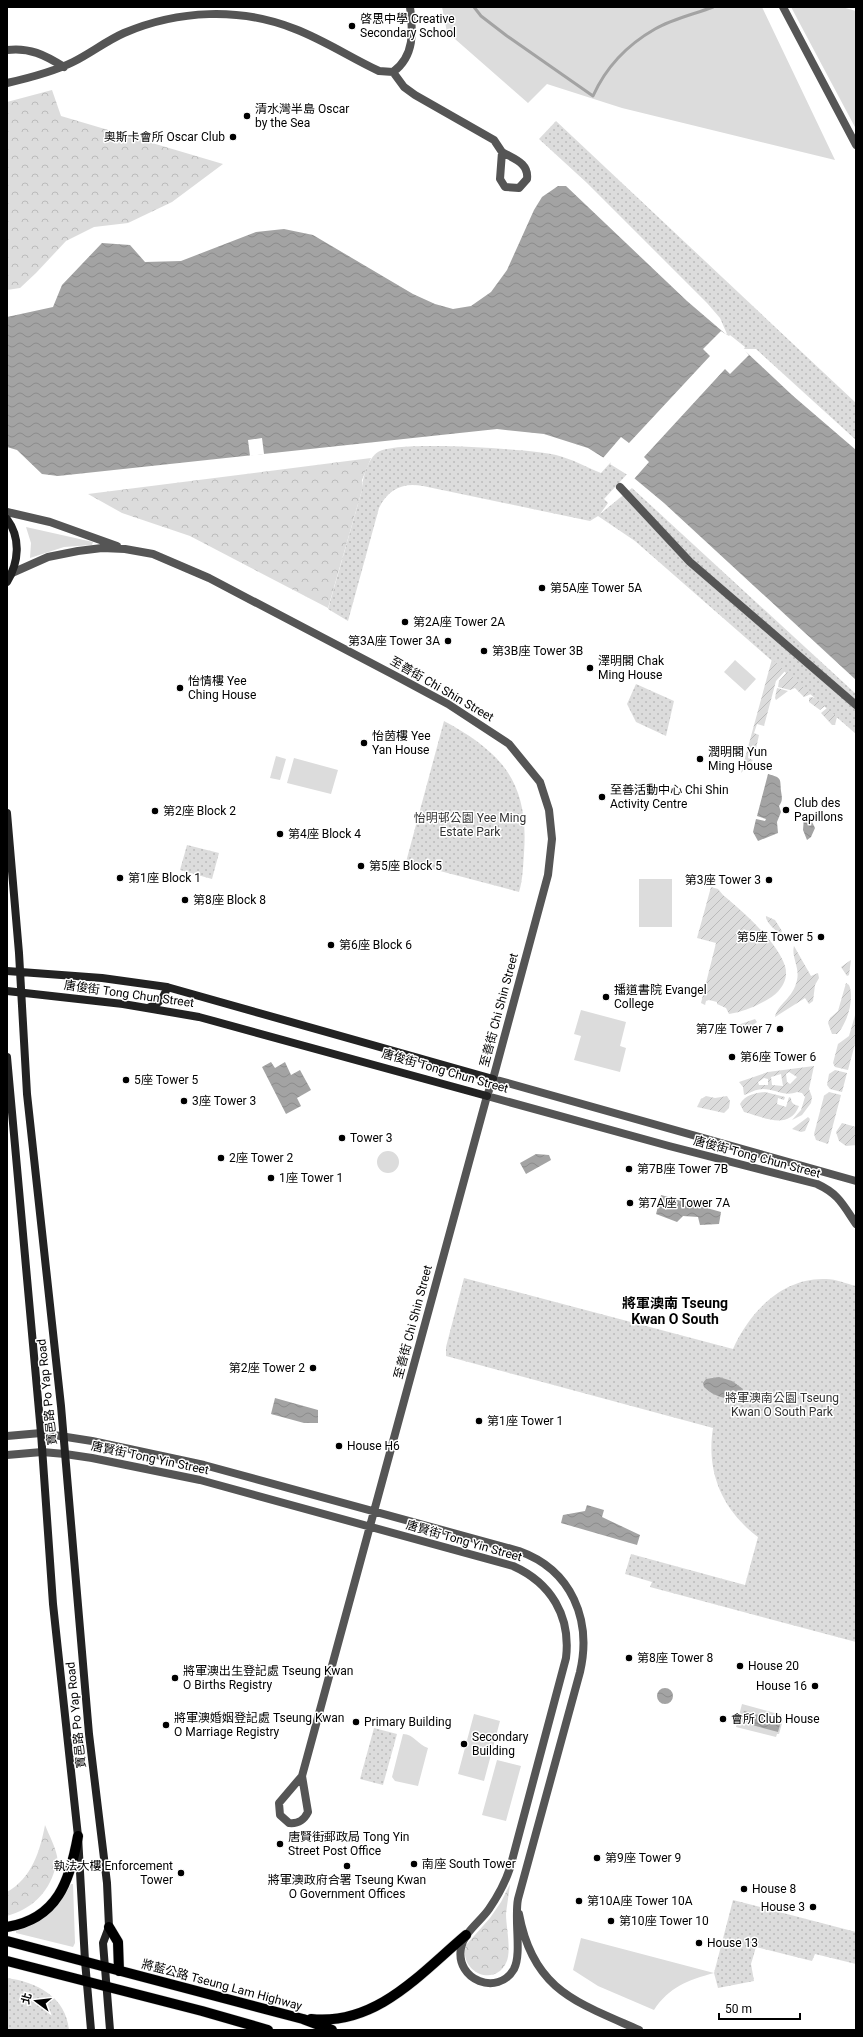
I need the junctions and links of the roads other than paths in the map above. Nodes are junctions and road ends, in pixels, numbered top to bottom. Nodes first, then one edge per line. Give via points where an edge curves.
1 (410, 7) edge
2 (784, 7) edge
3 (7, 50) edge
4 (64, 67) junction
5 (393, 72) junction
6 (7, 83) edge
7 (856, 145) edge
8 (502, 152) junction
9 (620, 487) dead end
10 (7, 512) edge
11 (7, 519) edge
12 (125, 549) junction
13 (12, 573) junction
14 (7, 582) edge
15 (856, 705) edge
16 (7, 813) edge
17 (7, 971) edge
18 (20, 972) junction
19 (167, 987) junction
20 (7, 991) edge
21 (22, 993) junction
22 (148, 1008) junction
23 (7, 1057) edge
24 (493, 1079) junction
25 (487, 1096) junction
26 (856, 1180) edge
27 (856, 1224) edge
28 (41, 1433) junction
29 (7, 1436) edge
30 (64, 1436) junction
31 (42, 1452) junction
32 (65, 1454) junction
33 (7, 1456) edge
34 (373, 1511) junction
35 (369, 1526) junction
36 (302, 1776) junction
37 (78, 1836) junction
38 (518, 1899) junction
39 (7, 1927) edge
40 (109, 1927) junction
41 (466, 1935) junction
42 (7, 1941) edge
43 (7, 1961) edge
44 (85, 1961) junction
45 (105, 1967) junction
46 (119, 1971) junction
47 (86, 1980) junction
48 (107, 1985) junction
49 (303, 2019) junction
50 (91, 2030) edge
51 (110, 2030) edge
52 (268, 2030) edge
53 (332, 2030) edge
54 (639, 2030) edge

1 - 5 street via 413,29 411,47 402,66
2 - 7 street
3 - 4 street via 31,50
4 - 5 street via 107,41 138,27 180,16 208,14 272,21 296,29 379,71
4 - 6 street
5 - 8 street via 404,87 494,140
8 - 8 street via 522,163 527,170 527,179 519,188 506,187 500,179
9 - 15 street via 690,562
10 - 12 street, 至善街 Chi Shin Street via 50,522
11 - 13 main road via 14,531 17,548
12 - 13 street, 至善街 Chi Shin Street via 102,548 48,557
12 - 24 street, 至善街 Chi Shin Street via 153,554 209,578 448,704 509,744 540,782 549,810 552,839 548,875
13 - 14 main road
16 - 18 main road, 寶邑路 Po Yap Road
17 - 18 main road, 唐俊街 Tong Chun Street
18 - 19 main road, 唐俊街 Tong Chun Street via 102,978
18 - 21 main road, 寶邑路 Po Yap Road
19 - 22 main road via 158,1004
19 - 24 main road, 唐俊街 Tong Chun Street
20 - 21 main road, 唐俊街 Tong Chun Street
21 - 22 main road, 唐俊街 Tong Chun Street via 49,994
21 - 30 main road, 寶邑路 Po Yap Road via 27,1094
22 - 25 main road, 唐俊街 Tong Chun Street via 227,1023
23 - 28 main road, 寶邑路 Po Yap Road
24 - 25 street, 至善街 Chi Shin Street
24 - 26 street, 唐俊街 Tong Chun Street
25 - 27 street, 唐俊街 Tong Chun Street via 817,1184 842,1201
25 - 34 street, 至善街 Chi Shin Street
28 - 29 street, 唐賢街 Tong Yin Street
28 - 30 street, 唐賢街 Tong Yin Street
28 - 31 main road, 寶邑路 Po Yap Road
30 - 32 main road, 寶邑路 Po Yap Road
30 - 34 street, 唐賢街 Tong Yin Street via 204,1464
31 - 32 street, 唐賢街 Tong Yin Street
31 - 33 street, 唐賢街 Tong Yin Street
31 - 37 main road, 寶邑路 Po Yap Road via 53,1604
32 - 35 street, 唐賢街 Tong Yin Street via 200,1480
32 - 40 main road, 寶邑路 Po Yap Road via 90,1734 107,1883
34 - 35 street, 至善街 Chi Shin Street
34 - 38 street, 唐賢街 Tong Yin Street via 530,1555 558,1576 576,1604 583,1626 582,1661
35 - 36 street, 至善街 Chi Shin Street
35 - 41 street, 唐賢街 Tong Yin Street via 523,1570 551,1594 561,1611 565,1625 566,1658 512,1863 496,1898
36 - 36 street, 至善街 Chi Shin Street via 308,1812 303,1820 289,1823 280,1815 279,1803
37 - 39 main road via 69,1878 54,1902 30,1919
37 - 44 main road, 寶邑路 Po Yap Road
38 - 41 street, 唐賢街 Tong Yin Street via 518,1960 506,1979 488,1984 471,1977 461,1960
38 - 54 street, 唐賢街 Tong Yin Street via 527,1946 537,1965 550,1981 565,1995 579,2003
40 - 45 main road, 寶邑路 Po Yap Road via 103,1944
40 - 46 main road via 118,1942
41 - 49 main road via 391,1998 375,2008 360,2015 319,2020
42 - 44 main road, 將藍公路 Tseung Lam Highway
43 - 47 main road
44 - 45 main road, 將藍公路 Tseung Lam Highway
44 - 47 main road, 寶邑路 Po Yap Road
45 - 46 main road, 將藍公路 Tseung Lam Highway
45 - 48 main road, 寶邑路 Po Yap Road
46 - 49 main road, 將藍公路 Tseung Lam Highway
47 - 48 main road
47 - 50 main road, 寶邑路 Po Yap Road
48 - 51 main road, 寶邑路 Po Yap Road
48 - 52 main road
49 - 53 main road, 將藍公路 Tseung Lam Highway

